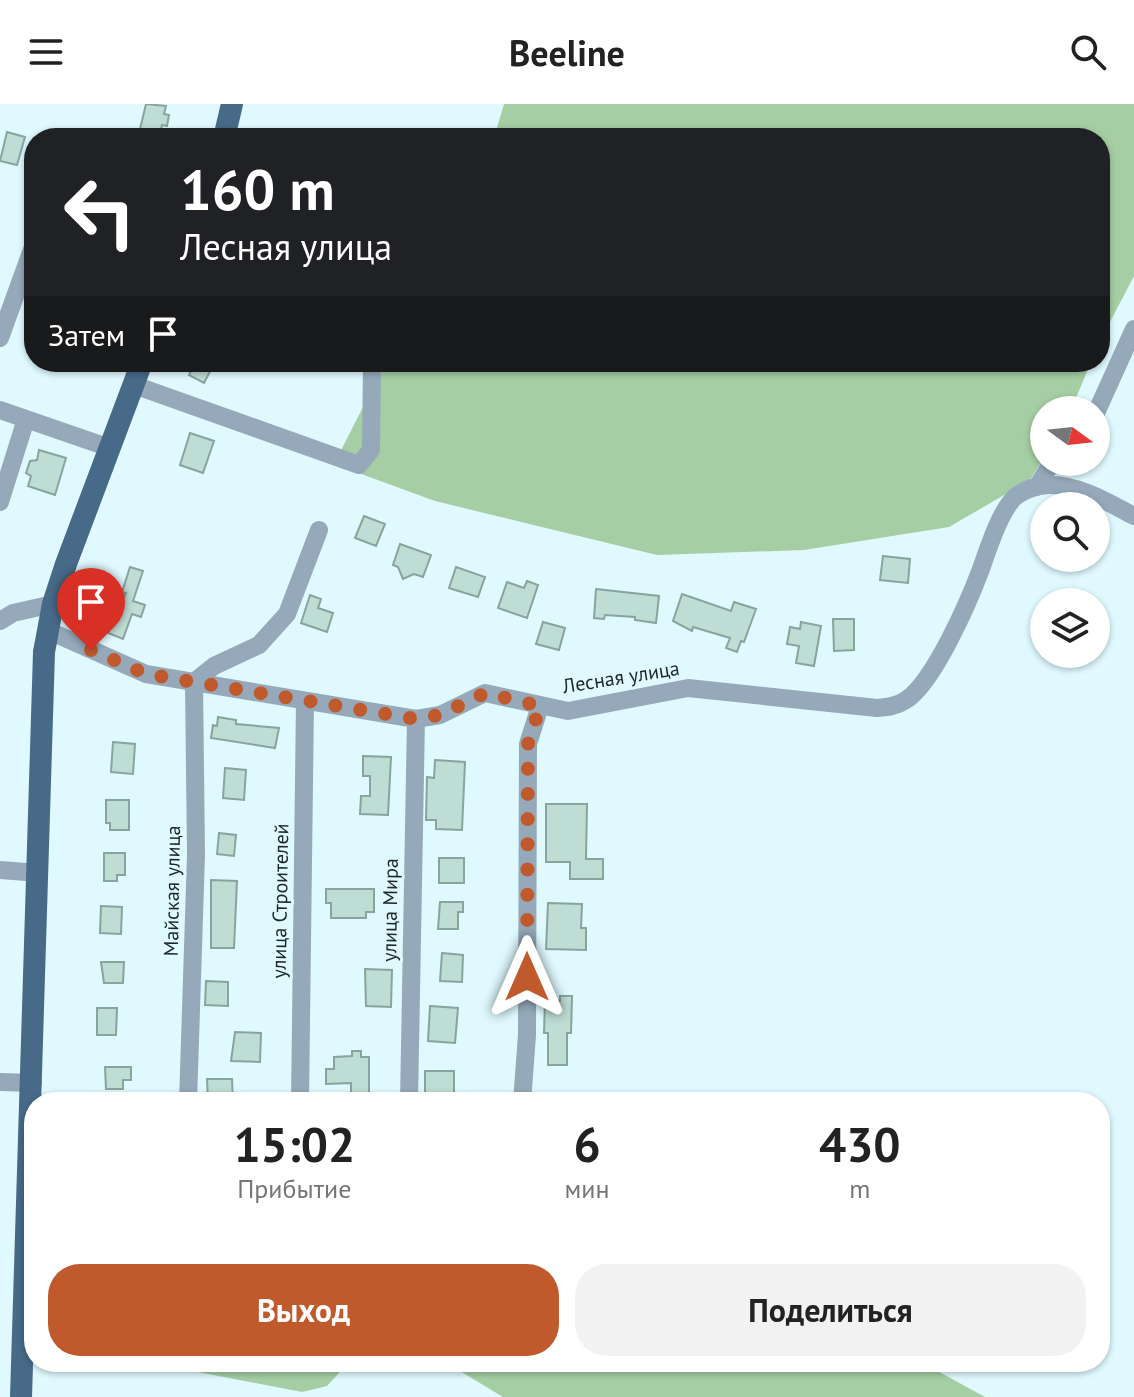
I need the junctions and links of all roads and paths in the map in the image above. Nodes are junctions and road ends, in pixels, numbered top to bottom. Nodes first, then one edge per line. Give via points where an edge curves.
1 (232, 104) edge
2 (226, 128) edge
3 (24, 272) edge
4 (1134, 329) edge
5 (0, 338) edge
6 (139, 372) edge
7 (372, 372) edge
8 (134, 385) junction
9 (1104, 396) edge
10 (0, 410) edge
11 (26, 419) junction
12 (110, 448) junction
13 (1044, 476) edge
14 (1037, 487) junction
15 (0, 502) edge
16 (1134, 516) edge
17 (319, 530) dead end
18 (53, 604) junction
19 (0, 621) edge
20 (47, 630) junction
21 (194, 682) junction
22 (305, 701) junction
23 (540, 706) junction
24 (416, 719) junction
25 (0, 870) edge
26 (39, 873) junction
27 (0, 1082) edge
28 (33, 1083) junction
29 (33, 1092) edge
30 (188, 1092) edge
31 (300, 1092) edge
32 (409, 1092) edge
33 (523, 1092) edge
34 (24, 1318) edge
35 (21, 1397) edge

1 - 2 main road
3 - 5 street
4 - 9 street
6 - 8 main road
7 - 8 street via 371,450 359,465
8 - 12 main road
10 - 11 street
11 - 12 street
11 - 15 street
12 - 18 main road
13 - 14 street
14 - 16 street via 1068,487
14 - 23 street, Лесная улица via 1011,502 929,676 894,707 843,706 702,688 568,711
17 - 21 street via 280,624 259,645 214,666
18 - 19 street
18 - 20 main road
20 - 21 street, Лесная улица via 146,674
20 - 26 main road
21 - 22 street, Лесная улица
21 - 30 street, Майская улица via 196,855
22 - 24 street, Лесная улица
22 - 31 street, улица Строителей
23 - 24 street, Лесная улица via 485,693 440,715
23 - 33 street via 528,744
24 - 32 street, улица Мира
25 - 26 street
26 - 28 main road
27 - 28 street
28 - 29 main road
34 - 35 main road

